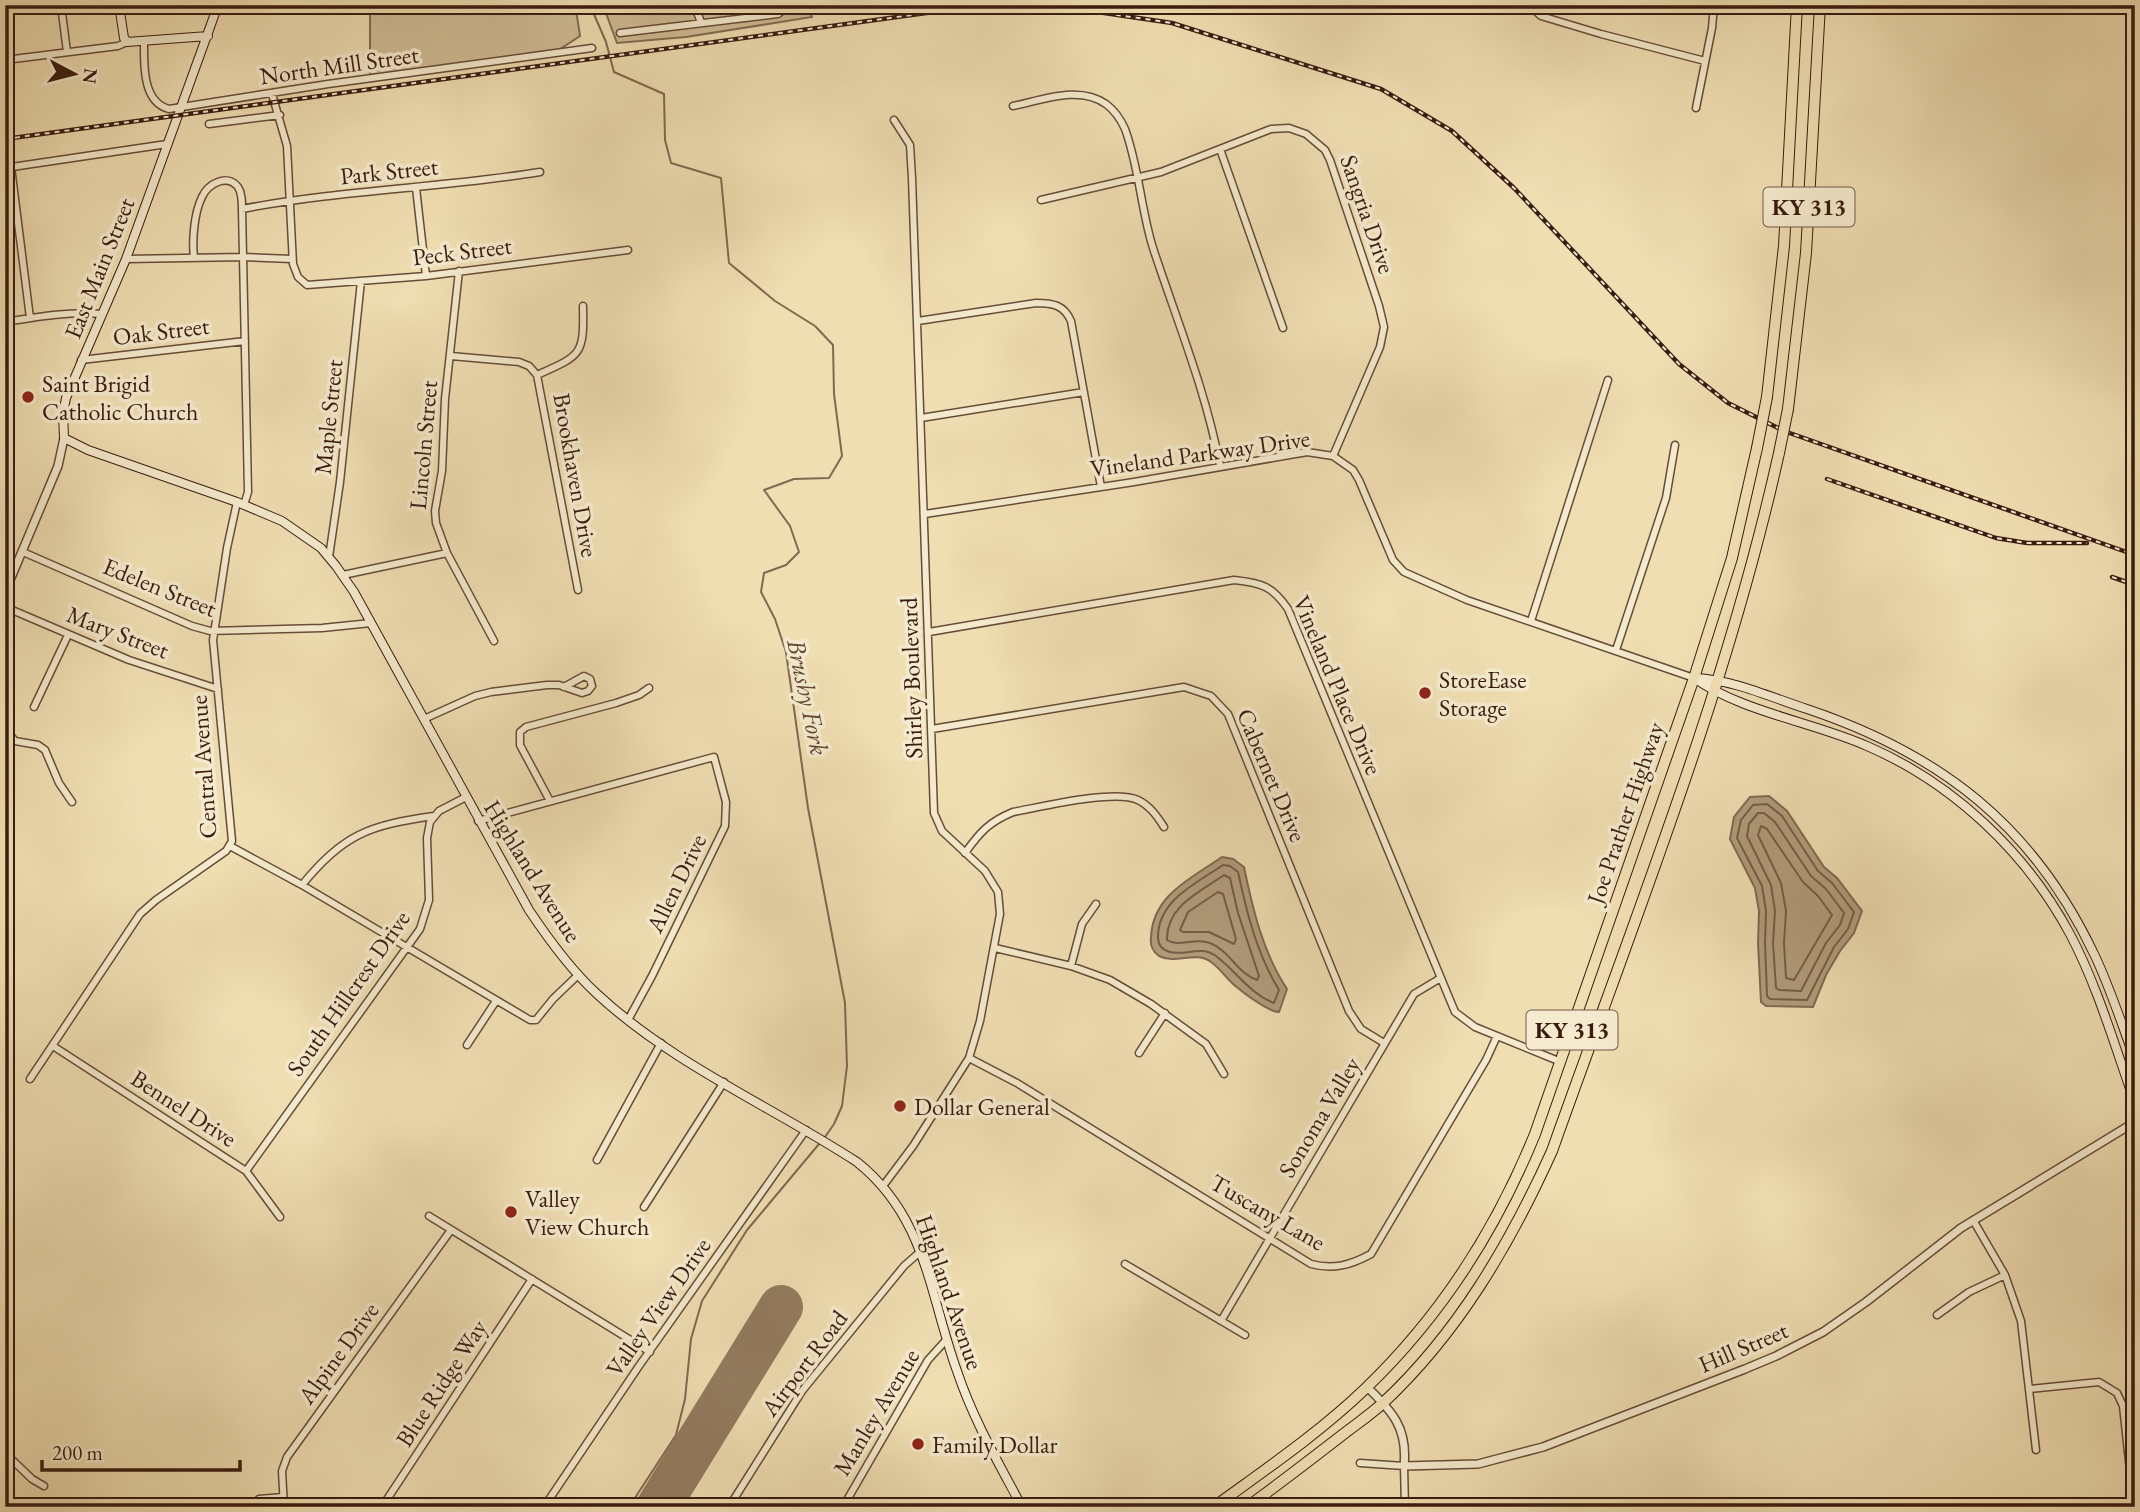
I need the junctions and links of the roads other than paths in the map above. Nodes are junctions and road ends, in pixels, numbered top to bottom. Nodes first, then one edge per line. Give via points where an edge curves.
1 (61, 5) edge
2 (120, 5) edge
3 (218, 5) edge
4 (694, 5) edge
5 (790, 5) edge
6 (1529, 5) edge
7 (1714, 5) edge
8 (1797, 5) edge
9 (1820, 5) edge
10 (701, 22) junction
11 (620, 33) dead end
12 (208, 36) junction
13 (127, 42) junction
14 (144, 42) junction
15 (592, 48) dead end
16 (67, 52) junction
17 (5, 60) edge
18 (1705, 61) junction
19 (272, 93) junction
20 (1013, 106) dead end
21 (1696, 108) dead end
22 (179, 112) junction
23 (280, 115) junction
24 (894, 120) dead end
25 (208, 124) dead end
26 (167, 144) junction
27 (1220, 149) junction
28 (8, 167) edge
29 (540, 172) dead end
30 (1136, 178) junction
31 (416, 188) junction
32 (290, 200) junction
33 (1041, 200) dead end
34 (243, 209) junction
35 (628, 250) dead end
36 (244, 257) junction
37 (194, 258) junction
38 (126, 259) junction
39 (292, 259) junction
40 (459, 271) junction
41 (426, 276) junction
42 (361, 281) junction
43 (583, 306) dead end
44 (102, 314) junction
45 (30, 318) junction
46 (918, 321) junction
47 (5, 322) edge
48 (1283, 328) dead end
49 (246, 341) junction
50 (451, 356) junction
51 (81, 360) junction
52 (537, 375) junction
53 (1608, 380) dead end
54 (1084, 392) junction
55 (921, 418) junction
56 (64, 438) junction
57 (1675, 445) dead end
58 (1334, 456) junction
59 (1220, 466) junction
60 (1101, 487) junction
61 (241, 503) junction
62 (925, 514) junction
63 (23, 552) junction
64 (447, 553) junction
65 (329, 557) junction
66 (343, 575) junction
67 (578, 590) dead end
68 (5, 592) edge
69 (5, 607) edge
70 (1531, 621) junction
71 (371, 623) junction
72 (214, 632) junction
73 (929, 632) junction
74 (68, 635) junction
75 (494, 641) dead end
76 (1616, 650) junction
77 (1695, 678) junction
78 (1719, 679) junction
79 (564, 687) dead end
80 (649, 688) dead end
81 (218, 689) junction
82 (1715, 693) junction
83 (34, 707) dead end
84 (424, 719) junction
85 (5, 729) edge
86 (932, 729) junction
87 (466, 797) junction
88 (550, 801) junction
89 (72, 802) dead end
90 (434, 816) junction
91 (478, 821) junction
92 (1164, 827) dead end
93 (230, 846) junction
94 (965, 853) junction
95 (302, 885) junction
96 (1096, 904) dead end
97 (407, 948) junction
98 (995, 948) junction
99 (1071, 966) junction
100 (578, 975) junction
101 (1440, 979) junction
102 (496, 1001) junction
103 (1165, 1013) junction
104 (628, 1020) junction
105 (1496, 1036) junction
106 (661, 1043) junction
107 (1384, 1043) junction
108 (467, 1045) dead end
109 (53, 1046) junction
110 (1139, 1053) dead end
111 (969, 1058) junction
112 (2135, 1060) edge
113 (1561, 1062) junction
114 (1224, 1074) dead end
115 (30, 1079) dead end
116 (724, 1082) junction
117 (2135, 1103) edge
118 (2135, 1122) edge
119 (810, 1133) junction
120 (597, 1160) dead end
121 (246, 1171) junction
122 (883, 1186) junction
123 (644, 1207) dead end
124 (429, 1216) dead end
125 (280, 1217) dead end
126 (1973, 1220) junction
127 (451, 1230) junction
128 (1269, 1238) junction
129 (921, 1251) junction
130 (1125, 1264) dead end
131 (2005, 1275) junction
132 (532, 1279) junction
133 (1937, 1315) dead end
134 (1221, 1321) junction
135 (1245, 1335) dead end
136 (947, 1339) junction
137 (650, 1352) junction
138 (1367, 1387) junction
139 (2029, 1389) junction
140 (1383, 1403) junction
141 (2036, 1450) dead end
142 (5, 1452) edge
143 (1360, 1463) dead end
144 (1404, 1465) junction
145 (44, 1486) dead end
146 (283, 1497) junction
147 (252, 1507) edge
148 (284, 1507) edge
149 (382, 1507) edge
150 (544, 1507) edge
151 (729, 1507) edge
152 (843, 1507) edge
153 (1022, 1507) edge
154 (1214, 1507) edge
155 (1247, 1507) edge
156 (1405, 1507) edge
157 (2134, 1507) edge

1 - 16 street
2 - 13 main road
3 - 12 main road, East Main Street
4 - 10 street
5 - 10 street via 778,14
6 - 18 street via 1541,16
7 - 18 street
8 - 77 highway, Joe Prather Highway / KY 313, bridge via 1784,246 1767,397 1732,558
9 - 78 highway, Joe Prather Highway / KY 313, bridge via 1806,253 1788,408 1763,523
10 - 11 street
12 - 14 main road
12 - 22 main road, East Main Street
13 - 14 main road
13 - 16 street
14 - 22 street via 143,63 153,99
15 - 19 street, North Mill Street
16 - 17 street
18 - 21 street
19 - 22 street, North Mill Street
19 - 23 street
20 - 30 street via 1073,94 1105,103 1124,129
22 - 26 main road, East Main Street
23 - 25 street, North Mill Street
23 - 32 street
24 - 46 street, Shirley Boulevard via 910,145
26 - 28 street
26 - 38 main road, East Main Street
27 - 30 street, Sangria Drive
27 - 48 street
27 - 58 street, Sangria Drive via 1271,129 1289,128 1315,141 1330,160 1384,327
28 - 45 street
29 - 31 street, Park Street
30 - 33 street, Sangria Drive
30 - 59 street via 1152,246 1204,398
31 - 32 street, Park Street
31 - 41 street
32 - 34 street, Park Street
32 - 39 street
34 - 36 street, Central Avenue
34 - 37 street, Central Avenue via 234,183 222,181 209,187 199,207
35 - 40 street, Peck Street
36 - 37 street
36 - 39 street
36 - 49 street, Central Avenue
37 - 38 street
38 - 44 main road, East Main Street
39 - 42 street, Peck Street via 298,277 312,286
40 - 41 street, Peck Street
40 - 50 street, Lincoln Street
41 - 42 street, Peck Street
42 - 65 street, Maple Street
43 - 52 street via 584,337 578,352
44 - 45 street
44 - 51 main road, East Main Street
45 - 47 street
46 - 54 street via 1054,304 1071,321
46 - 55 street, Shirley Boulevard
49 - 51 street, Oak Street
49 - 61 street, Central Avenue via 248,492
50 - 52 street, Brookhaven Drive via 519,362
50 - 64 street, Lincoln Street via 435,511
51 - 56 main road, East Main Street via 64,405
52 - 67 street, Brookhaven Drive
53 - 70 street
54 - 55 street
54 - 60 street
55 - 62 street, Shirley Boulevard
56 - 61 main road, Highland Avenue
56 - 63 street, East Main Street via 58,466
57 - 76 street via 1666,498
58 - 59 street, Vineland Parkway Drive via 1307,452
58 - 70 street, Vineland Parkway Drive via 1353,470 1392,560 1404,572
59 - 60 street, Vineland Parkway Drive
60 - 62 street, Vineland Parkway Drive
61 - 65 main road, Highland Avenue via 296,529
61 - 72 street, Central Avenue via 227,548
62 - 73 street, Shirley Boulevard
63 - 68 street, East Main Street
63 - 72 street, Edelen Street
64 - 66 street
64 - 75 street, Lincoln Street
65 - 66 main road, Highland Avenue
66 - 71 main road, Highland Avenue
69 - 74 street, Mary Street
70 - 76 street, Vineland Parkway Drive
71 - 72 street, Edelen Street
71 - 84 main road, Highland Avenue
72 - 81 street, Central Avenue
73 - 86 street, Shirley Boulevard
73 - 101 street, Vineland Place Drive via 1234,580 1260,583 1278,594
74 - 81 street, Mary Street
74 - 83 street
76 - 77 street, Vineland Parkway Drive
77 - 78 main road
77 - 82 main road
77 - 113 highway, Joe Prather Highway / KY 313
78 - 82 highway, Joe Prather Highway / KY 313
78 - 112 main road via 1892,743 1950,777 1997,817 2040,864 2076,919 2105,979
79 - 84 street via 541,685 480,694
80 - 88 street via 520,732 520,744
81 - 93 street, Central Avenue
82 - 117 main road via 1834,733 1895,760 1942,788 2000,839 2039,885 2071,936
82 - 140 highway, Joe Prather Highway / KY 313 via 1552,1151 1530,1199 1460,1315
84 - 87 main road, Highland Avenue
85 - 89 street via 19,743 45,750
86 - 94 street, Shirley Boulevard via 934,813 942,831
86 - 107 street, Cabernet Drive via 1184,687 1211,696 1228,713 1349,1011 1361,1029
87 - 90 street
87 - 91 main road, Highland Avenue
88 - 91 street
88 - 104 street, Allen Drive via 714,757 726,802 724,826
90 - 95 street via 359,833 327,856
90 - 97 street, South Hillcrest Drive via 427,838 428,911
91 - 100 main road, Highland Avenue via 529,910
92 - 94 street via 1152,810 1136,799 1115,796 1013,812 982,830
93 - 95 street
93 - 109 street, Central Avenue via 140,914
94 - 98 street, Shirley Boulevard via 985,871 998,892
95 - 97 street
96 - 99 street via 1082,925
97 - 102 street
97 - 121 street, South Hillcrest Drive
98 - 99 street
98 - 111 street, Shirley Boulevard
99 - 103 street via 1110,980
100 - 102 street via 536,1020
100 - 104 main road, Highland Avenue
101 - 105 street, Vineland Place Drive via 1455,1012
101 - 107 street, Sonoma Valley via 1414,994
102 - 108 street
103 - 110 street
103 - 114 street via 1206,1044
104 - 106 main road, Highland Avenue
105 - 113 street, Vineland Place Drive
105 - 128 street, Tuscany Lane via 1371,1254 1357,1262 1324,1268
106 - 116 main road, Highland Avenue
106 - 120 street
107 - 128 street, Sonoma Valley
109 - 115 street, Central Avenue
109 - 121 street, Bennel Drive
111 - 122 street, Shirley Boulevard
111 - 128 street, Tuscany Lane
113 - 138 highway, Joe Prather Highway / KY 313 via 1525,1160 1486,1236 1433,1314
116 - 119 main road, Highland Avenue
116 - 123 street
118 - 126 street, Hill Street
119 - 122 main road, Highland Avenue via 857,1162
119 - 137 street, Valley View Drive
121 - 125 street, Bennel Drive
122 - 129 main road, Highland Avenue via 904,1214
124 - 127 street
126 - 131 street
126 - 144 street, Hill Street via 1855,1310 1776,1356 1543,1447 1478,1464
127 - 132 street
127 - 146 street, Alpine Drive via 287,1457 282,1471
128 - 134 street, Sonoma Valley
129 - 136 main road, Highland Avenue
129 - 151 street, Airport Road via 802,1391
130 - 134 street
131 - 133 street via 1969,1292
131 - 139 street via 2021,1321
132 - 137 street
132 - 149 street, Blue Ridge Way
134 - 135 street
136 - 152 street, Manley Avenue via 928,1360
136 - 153 main road, Highland Avenue via 975,1417
137 - 150 street, Valley View Drive
138 - 140 street
138 - 154 highway, Joe Prather Highway / KY 313
139 - 141 street
139 - 157 street via 2099,1382 2117,1392 2123,1406
140 - 144 street via 1401,1427
140 - 155 highway, Joe Prather Highway / KY 313
142 - 145 street
143 - 144 street
144 - 156 street
146 - 147 street via 259,1499
146 - 148 street, Alpine Drive

